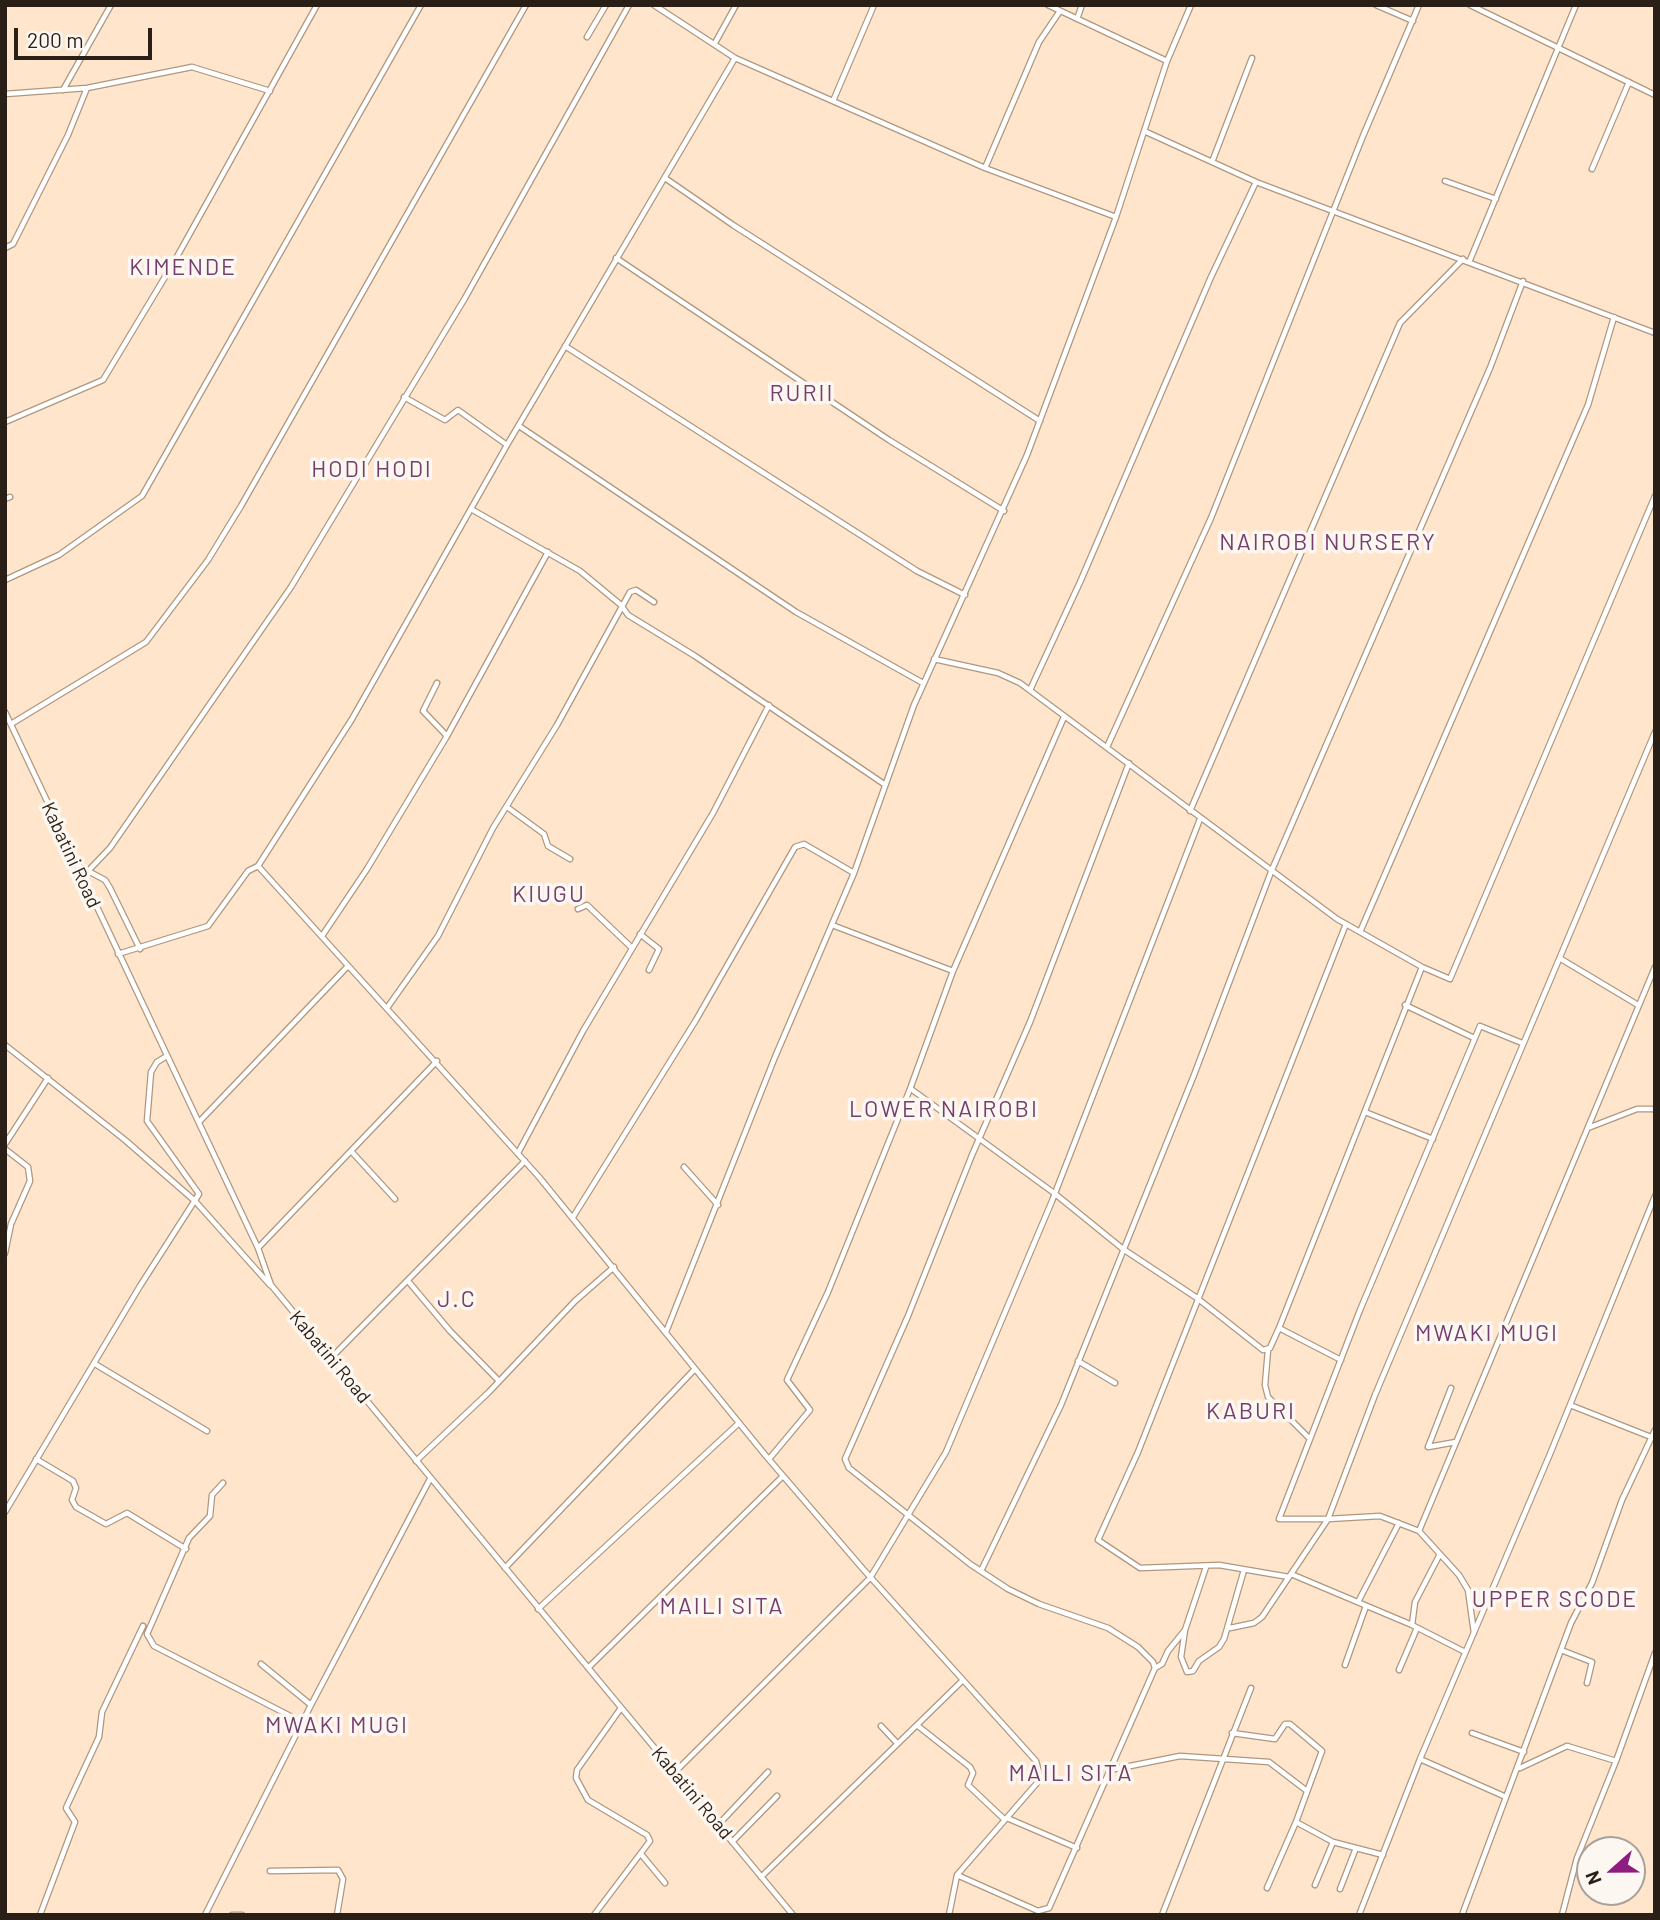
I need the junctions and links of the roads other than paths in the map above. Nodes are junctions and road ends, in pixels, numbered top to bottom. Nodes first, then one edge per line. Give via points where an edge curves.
1 (111, 5) edge
2 (317, 5) edge
3 (422, 5) edge
4 (526, 5) edge
5 (606, 5) edge
6 (629, 5) edge
7 (654, 5) edge
8 (736, 5) edge
9 (874, 5) edge
10 (1048, 5) edge
11 (1082, 5) edge
12 (1191, 5) edge
13 (1376, 5) edge
14 (1419, 5) edge
15 (1469, 5) edge
16 (1576, 5) edge
17 (1060, 11) junction
18 (1077, 19) junction
19 (1412, 21) junction
20 (587, 37) dead end
21 (715, 43) junction
22 (1557, 50) junction
23 (735, 58) junction
24 (1252, 58) dead end
25 (1167, 61) junction
26 (1629, 82) junction
27 (87, 88) junction
28 (62, 90) junction
29 (270, 91) junction
30 (5, 94) edge
31 (1655, 95) edge
32 (833, 101) junction
33 (1144, 131) junction
34 (1212, 162) junction
35 (985, 168) junction
36 (1592, 169) dead end
37 (665, 178) junction
38 (1444, 181) dead end
39 (1256, 182) junction
40 (1496, 199) junction
41 (1335, 211) junction
42 (1115, 217) junction
43 (5, 248) edge
44 (616, 258) junction
45 (1463, 259) junction
46 (1470, 260) junction
47 (1523, 281) junction
48 (1614, 317) junction
49 (1655, 333) edge
50 (565, 346) junction
51 (404, 397) junction
52 (1040, 421) junction
53 (5, 422) edge
54 (519, 426) junction
55 (507, 445) junction
56 (1655, 496) edge
57 (471, 509) junction
58 (1004, 511) junction
59 (548, 552) junction
60 (5, 580) edge
61 (965, 595) junction
62 (654, 602) dead end
63 (623, 609) junction
64 (934, 659) junction
65 (437, 683) dead end
66 (923, 683) junction
67 (1030, 690) junction
68 (769, 705) junction
69 (5, 712) edge
70 (1064, 717) junction
71 (11, 724) junction
72 (1655, 732) edge
73 (447, 737) junction
74 (1107, 747) junction
75 (1129, 763) junction
76 (884, 784) junction
77 (507, 807) junction
78 (1190, 811) junction
79 (1200, 819) junction
80 (570, 859) dead end
81 (74, 862) junction
82 (258, 866) junction
83 (88, 871) junction
84 (1271, 872) junction
85 (853, 873) junction
86 (578, 909) dead end
87 (1346, 924) junction
88 (832, 925) junction
89 (1360, 932) junction
90 (640, 934) junction
91 (322, 936) junction
92 (632, 948) junction
93 (140, 949) junction
94 (118, 954) junction
95 (1561, 958) junction
96 (348, 966) junction
97 (1655, 967) edge
98 (1422, 968) junction
99 (649, 970) dead end
100 (953, 971) junction
101 (1405, 1005) junction
102 (1638, 1005) junction
103 (387, 1009) junction
104 (1474, 1038) junction
105 (1522, 1043) junction
106 (5, 1046) edge
107 (167, 1056) junction
108 (437, 1061) junction
109 (48, 1078) junction
110 (910, 1089) junction
111 (1655, 1109) edge
112 (1365, 1112) junction
113 (199, 1122) junction
114 (1588, 1128) junction
115 (1433, 1139) junction
116 (979, 1141) junction
117 (5, 1147) edge
118 (351, 1152) junction
119 (518, 1153) junction
120 (525, 1161) junction
121 (684, 1167) dead end
122 (1054, 1193) junction
123 (1655, 1196) edge
124 (395, 1199) dead end
125 (195, 1201) junction
126 (718, 1205) junction
127 (573, 1217) junction
128 (258, 1248) junction
129 (1123, 1249) junction
130 (5, 1253) edge
131 (614, 1267) junction
132 (408, 1281) junction
133 (271, 1285) junction
134 (1197, 1298) junction
135 (1279, 1328) junction
136 (666, 1332) junction
137 (1268, 1350) junction
138 (331, 1358) junction
139 (1340, 1360) junction
140 (1079, 1361) junction
141 (95, 1364) junction
142 (694, 1370) junction
143 (499, 1380) junction
144 (1115, 1383) dead end
145 (1451, 1388) dead end
146 (1570, 1405) junction
147 (738, 1423) junction
148 (1655, 1430) edge
149 (207, 1431) dead end
150 (1651, 1437) junction
151 (1309, 1438) junction
152 (1457, 1442) junction
153 (36, 1459) junction
154 (769, 1459) junction
155 (416, 1461) junction
156 (783, 1476) junction
157 (430, 1479) junction
158 (223, 1483) dead end
159 (5, 1512) edge
160 (909, 1517) junction
161 (1328, 1519) junction
162 (1399, 1523) junction
163 (1419, 1531) junction
164 (186, 1549) junction
165 (1440, 1554) junction
166 (1206, 1567) junction
167 (505, 1568) junction
168 (1244, 1570) junction
169 (981, 1571) junction
170 (1290, 1576) junction
171 (870, 1577) junction
172 (1358, 1602) junction
173 (1366, 1606) junction
174 (538, 1609) junction
175 (143, 1626) dead end
176 (1415, 1627) junction
177 (1230, 1628) junction
178 (1185, 1630) junction
179 (1475, 1634) junction
180 (1176, 1640) junction
181 (1182, 1643) junction
182 (1561, 1650) junction
183 (1465, 1652) junction
184 (1655, 1653) edge
185 (261, 1664) dead end
186 (1345, 1665) dead end
187 (588, 1668) junction
188 (1155, 1668) junction
189 (1399, 1670) dead end
190 (962, 1681) junction
191 (1587, 1683) dead end
192 (1251, 1688) dead end
193 (311, 1705) junction
194 (621, 1708) junction
195 (302, 1722) junction
196 (881, 1726) dead end
197 (918, 1726) junction
198 (1232, 1733) junction
199 (1472, 1733) dead end
200 (897, 1743) junction
201 (1524, 1752) junction
202 (1222, 1758) junction
203 (1420, 1759) junction
204 (1616, 1761) junction
205 (1519, 1768) junction
206 (1109, 1770) junction
207 (768, 1772) dead end
208 (674, 1773) junction
209 (1307, 1791) junction
210 (777, 1796) dead end
211 (1506, 1797) junction
212 (1006, 1819) junction
213 (1296, 1822) junction
214 (718, 1825) junction
215 (732, 1842) junction
216 (1333, 1843) junction
217 (1077, 1848) junction
218 (1356, 1848) junction
219 (641, 1854) junction
220 (1383, 1855) junction
221 (270, 1871) dead end
222 (957, 1875) junction
223 (761, 1877) junction
224 (665, 1883) dead end
225 (1315, 1885) dead end
226 (1267, 1888) dead end
227 (1340, 1889) dead end
228 (40, 1915) edge
229 (205, 1915) edge
230 (232, 1915) edge
231 (242, 1915) edge
232 (337, 1915) edge
233 (594, 1915) edge
234 (793, 1915) edge
235 (949, 1915) edge
236 (1162, 1915) edge
237 (1359, 1915) edge
238 (1462, 1915) edge
239 (1562, 1915) edge

1 - 28 street
2 - 29 street
3 - 60 street via 142,496 59,555
4 - 71 street via 208,560 146,642
5 - 20 street
6 - 51 street via 465,298
7 - 21 street
8 - 21 street
9 - 32 street
10 - 17 street
11 - 18 street
12 - 25 street
13 - 19 street
14 - 19 street
15 - 22 street
16 - 22 street
17 - 18 street
17 - 35 street via 1039,42
18 - 25 street
19 - 41 street
21 - 23 street
22 - 26 street
22 - 40 street
23 - 32 street
23 - 37 street
24 - 34 street
25 - 33 street
26 - 31 street
26 - 36 street
27 - 28 street
27 - 29 street via 192,66
27 - 43 street via 13,244
28 - 30 street
29 - 53 street via 103,380
32 - 35 street
33 - 34 street
33 - 42 street
34 - 39 street
35 - 42 street
37 - 44 street
37 - 52 street
38 - 40 street
39 - 41 street
39 - 67 street
40 - 46 street
41 - 45 street
41 - 74 street via 1211,518
42 - 52 street
44 - 50 street
44 - 58 street
45 - 46 street
45 - 78 street via 1400,323
46 - 47 street
47 - 48 street
47 - 84 street via 1490,368
48 - 49 street
48 - 89 street via 1588,405
50 - 54 street
50 - 61 street via 917,571
51 - 55 street via 445,420 458,410
51 - 83 street via 291,587 136,812
52 - 58 street
54 - 55 street
54 - 66 street via 796,612
55 - 57 street
56 - 98 street via 1453,976 1442,978
57 - 59 street
57 - 82 street via 352,719
58 - 61 street
59 - 63 street via 580,571
59 - 73 street
61 - 64 street
62 - 63 street via 634,590
63 - 68 street
63 - 77 street
64 - 66 street
64 - 67 street via 1009,677
65 - 73 street via 424,711
66 - 76 street
67 - 70 street
68 - 76 street
68 - 90 street via 713,813
69 - 71 street, Kabatini Road
70 - 74 street
70 - 100 street
71 - 81 street, Kabatini Road
72 - 95 street
73 - 91 street
74 - 75 street
75 - 78 street
75 - 116 street via 1030,1022
76 - 85 street
77 - 80 street via 544,834 548,846
77 - 103 street via 438,936
78 - 79 street
79 - 84 street
79 - 122 street
81 - 83 street
81 - 94 street, Kabatini Road
82 - 91 street
82 - 93 street via 248,871 213,922
83 - 93 street via 105,880
84 - 87 street
84 - 129 street
85 - 88 street
85 - 127 street via 804,844 795,847 690,1030
86 - 92 street via 587,905
87 - 89 street
87 - 134 street
88 - 100 street
88 - 126 street
89 - 98 street
90 - 92 street
90 - 99 street via 659,949
91 - 96 street
92 - 119 street
93 - 94 street
94 - 107 street, Kabatini Road
95 - 102 street
95 - 105 street
96 - 103 street
96 - 113 street
97 - 102 street
98 - 101 street
100 - 110 street
101 - 104 street
101 - 112 street
102 - 114 street
103 - 108 street
104 - 105 street via 1482,1025
104 - 115 street
105 - 161 street
106 - 109 street
107 - 113 street, Kabatini Road
107 - 125 street via 151,1072 147,1121 199,1194
108 - 118 street
108 - 119 street
109 - 117 street
109 - 125 street
110 - 116 street
110 - 154 street via 816,1321 787,1380 810,1410
111 - 114 street via 1637,1109
112 - 115 street
112 - 135 street
113 - 128 street, Kabatini Road
114 - 152 street
115 - 139 street
116 - 122 street
116 - 160 street via 845,1459 849,1468
117 - 130 street via 28,1167 30,1181 11,1224
118 - 124 street
118 - 128 street
119 - 120 street
120 - 127 street
120 - 132 street
121 - 126 street
122 - 129 street
122 - 160 street via 968,1404
123 - 146 street
125 - 133 street
125 - 141 street
126 - 136 street
127 - 131 street
128 - 133 street, Kabatini Road
129 - 134 street
129 - 140 street
131 - 136 street
131 - 143 street
132 - 138 street
132 - 143 street
133 - 138 street, Kabatini Road
134 - 137 street
134 - 166 street via 1138,1452 1098,1540 1140,1569
135 - 137 street
135 - 139 street
136 - 142 street
137 - 151 street via 1268,1397
138 - 155 street, Kabatini Road
139 - 151 street
140 - 144 street
140 - 169 street
141 - 149 street
141 - 153 street
142 - 147 street
142 - 167 street
143 - 155 street
145 - 152 street via 1428,1444 1432,1448
146 - 150 street
146 - 179 street
147 - 154 street
147 - 174 street
148 - 150 street
150 - 182 street
151 - 161 street via 1278,1518
152 - 163 street
153 - 159 street
153 - 164 street via 75,1484 72,1500 76,1507 106,1524 127,1513
154 - 156 street
155 - 157 street, Kabatini Road
156 - 171 street
156 - 187 street
157 - 167 street, Kabatini Road
157 - 193 street
158 - 164 street via 212,1495 210,1516 195,1529
160 - 169 street
160 - 171 street
161 - 162 street via 1380,1516
161 - 170 street
162 - 163 street
162 - 172 street
163 - 165 street
164 - 195 street via 147,1634 154,1646
165 - 176 street via 1415,1602
165 - 179 street via 1468,1590
166 - 168 street
166 - 178 street
167 - 174 street, Kabatini Road
168 - 170 street
168 - 177 street
169 - 188 street via 1039,1604 1108,1628 1138,1647
170 - 172 street
170 - 177 street via 1260,1620
171 - 190 street
171 - 208 street
172 - 173 street
173 - 176 street
173 - 186 street
174 - 187 street, Kabatini Road
175 - 228 street via 102,1712 99,1737 66,1808 75,1822
176 - 183 street
176 - 189 street
177 - 181 street via 1219,1647 1193,1671 1183,1667
178 - 180 street
178 - 181 street
179 - 183 street
180 - 181 street
180 - 188 street
182 - 191 street via 1592,1662
182 - 201 street
183 - 203 street
184 - 204 street
185 - 193 street
187 - 194 street, Kabatini Road
188 - 206 street
190 - 197 street
190 - 212 street via 1040,1768 1037,1783
192 - 198 street
193 - 195 street
194 - 208 street, Kabatini Road
194 - 219 street via 576,1778 588,1800 650,1838
195 - 229 street
196 - 200 street
197 - 200 street
197 - 212 street via 970,1767 973,1773 968,1785
198 - 202 street
198 - 209 street via 1275,1739 1286,1723 1317,1744 1322,1751
199 - 201 street
200 - 223 street
201 - 205 street
202 - 206 street via 1174,1756
202 - 209 street via 1269,1762
202 - 236 street
203 - 211 street
203 - 220 street
204 - 205 street via 1567,1746
204 - 239 street via 1577,1858
205 - 211 street
206 - 217 street
207 - 214 street
208 - 214 street, Kabatini Road
209 - 213 street
210 - 215 street
211 - 238 street
212 - 217 street
212 - 222 street
213 - 216 street
213 - 226 street
214 - 215 street, Kabatini Road
215 - 223 street, Kabatini Road
216 - 218 street
216 - 225 street
217 - 222 street via 1045,1911
218 - 220 street
218 - 227 street
219 - 224 street
219 - 233 street
220 - 237 street
221 - 232 street via 338,1870 343,1879
222 - 235 street
223 - 234 street, Kabatini Road
230 - 231 street

